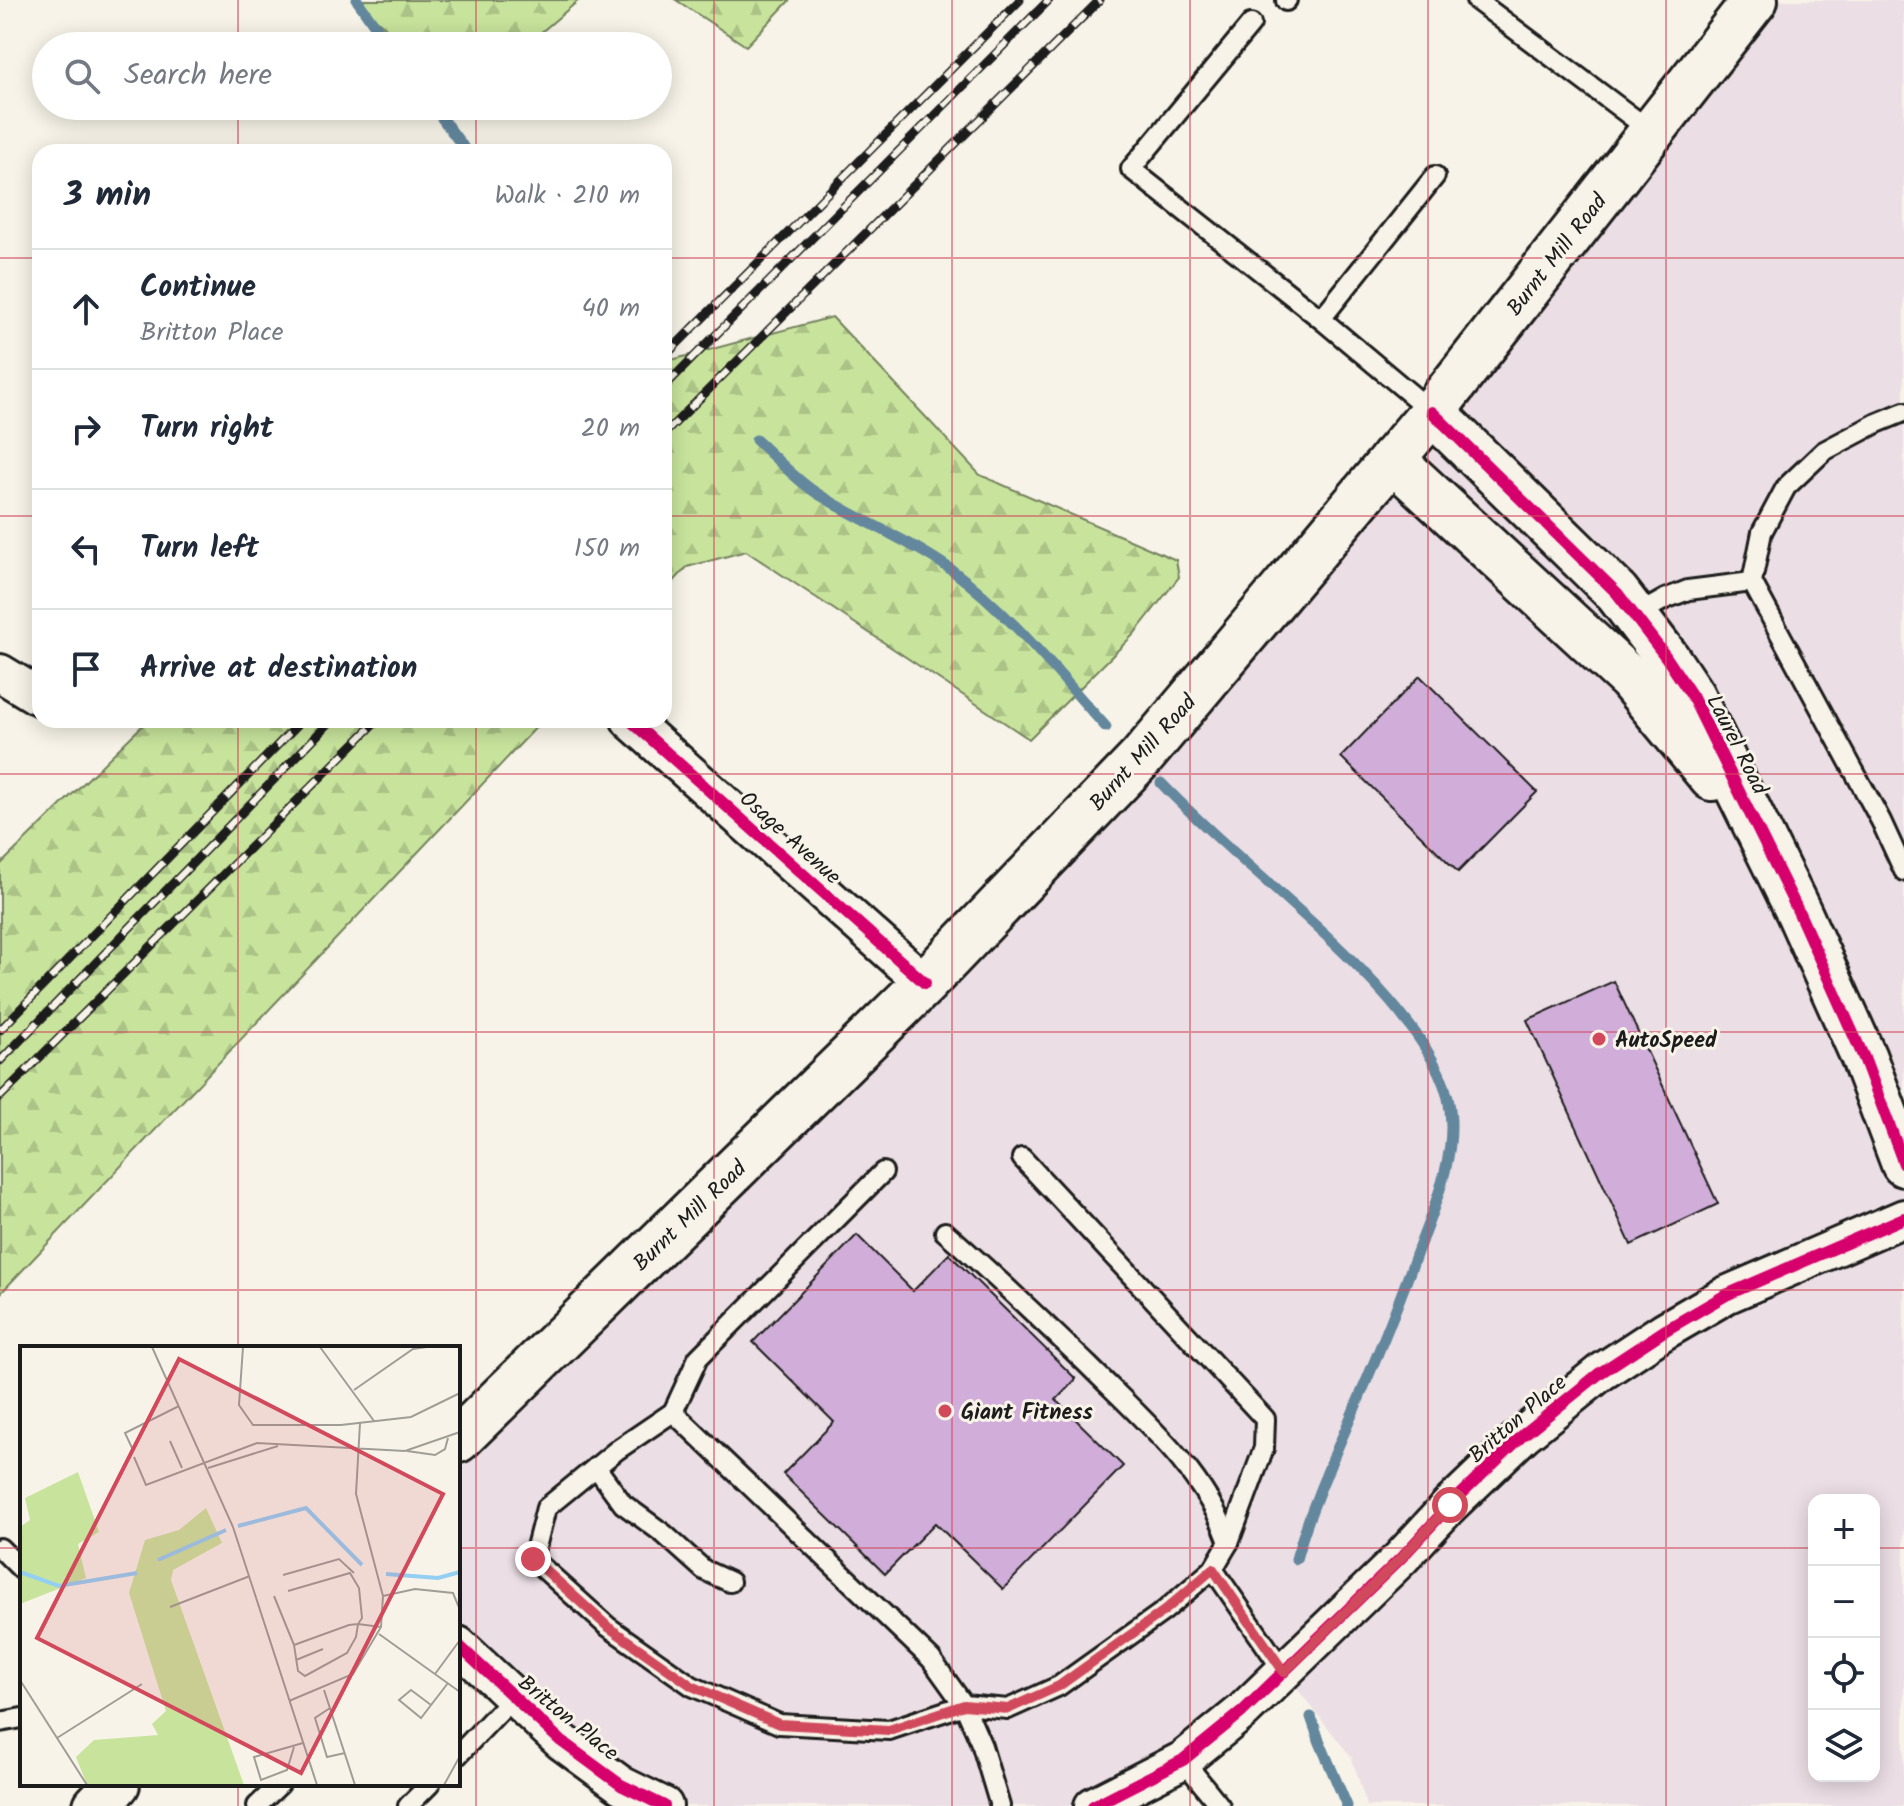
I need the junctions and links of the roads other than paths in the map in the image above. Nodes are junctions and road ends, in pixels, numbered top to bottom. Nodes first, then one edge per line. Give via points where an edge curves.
1 (1476, 0) edge
2 (1755, 0) edge
3 (1251, 24) dead end
4 (1652, 132) junction
5 (1435, 176) dead end
6 (1321, 319) junction
7 (1432, 412) junction
8 (1904, 412) edge
9 (1392, 459) junction
10 (1752, 582) junction
11 (1635, 616) junction
12 (0, 673) edge
13 (32, 692) edge
14 (639, 728) edge
15 (1773, 859) junction
16 (1904, 871) edge
17 (925, 983) junction
18 (1022, 1158) dead end
19 (1904, 1164) edge
20 (883, 1172) dead end
21 (1904, 1218) edge
22 (945, 1232) dead end
23 (673, 1412) junction
24 (460, 1438) edge
25 (596, 1467) junction
26 (1229, 1542) junction
27 (0, 1548) edge
28 (20, 1568) edge
29 (1213, 1569) junction
30 (730, 1582) dead end
31 (460, 1647) edge
32 (1284, 1672) junction
33 (512, 1698) junction
34 (964, 1705) junction
35 (20, 1718) edge
36 (0, 1722) edge
37 (460, 1753) edge
38 (1183, 1760) junction
39 (115, 1786) edge
40 (278, 1786) edge
41 (428, 1786) edge
42 (96, 1806) edge
43 (257, 1806) edge
44 (408, 1806) edge
45 (664, 1806) edge
46 (1000, 1806) edge
47 (1093, 1806) edge
48 (1220, 1806) edge

1 - 4 lane
2 - 4 main road, Burnt Mill Road
3 - 6 lane via 1131,169
4 - 7 main road, Burnt Mill Road
5 - 6 lane
6 - 7 lane
7 - 9 main road, Burnt Mill Road
7 - 11 main road, Laurel Road
8 - 10 lane via 1824,451 1786,487 1762,532
9 - 15 main road, Laurel Road via 1630,679
9 - 17 main road, Burnt Mill Road via 1141,758
10 - 11 lane via 1688,590
10 - 16 lane
11 - 15 main road, Laurel Road via 1692,696
12 - 13 street
14 - 17 street, Osage Avenue
15 - 19 main road, Laurel Road via 1864,1058
17 - 24 main road, Burnt Mill Road
18 - 26 lane via 1265,1419 1264,1448
20 - 23 lane via 698,1358
21 - 32 street, Britton Place via 1726,1295 1600,1373 1513,1445
22 - 26 lane via 1160,1436 1221,1518
23 - 25 lane
23 - 34 lane via 931,1659
25 - 30 lane via 623,1504 704,1570
25 - 34 lane via 546,1508 533,1559 607,1626 692,1686 779,1724 889,1730
26 - 29 lane
27 - 28 lane
29 - 32 lane
29 - 34 lane via 1059,1686 1008,1709
31 - 33 street, Britton Place
32 - 38 street, Britton Place
33 - 37 lane
33 - 45 street, Britton Place via 621,1785
34 - 46 lane
35 - 36 lane
38 - 47 street, Britton Place
38 - 48 lane
39 - 42 main road
40 - 43 lane
41 - 44 lane

